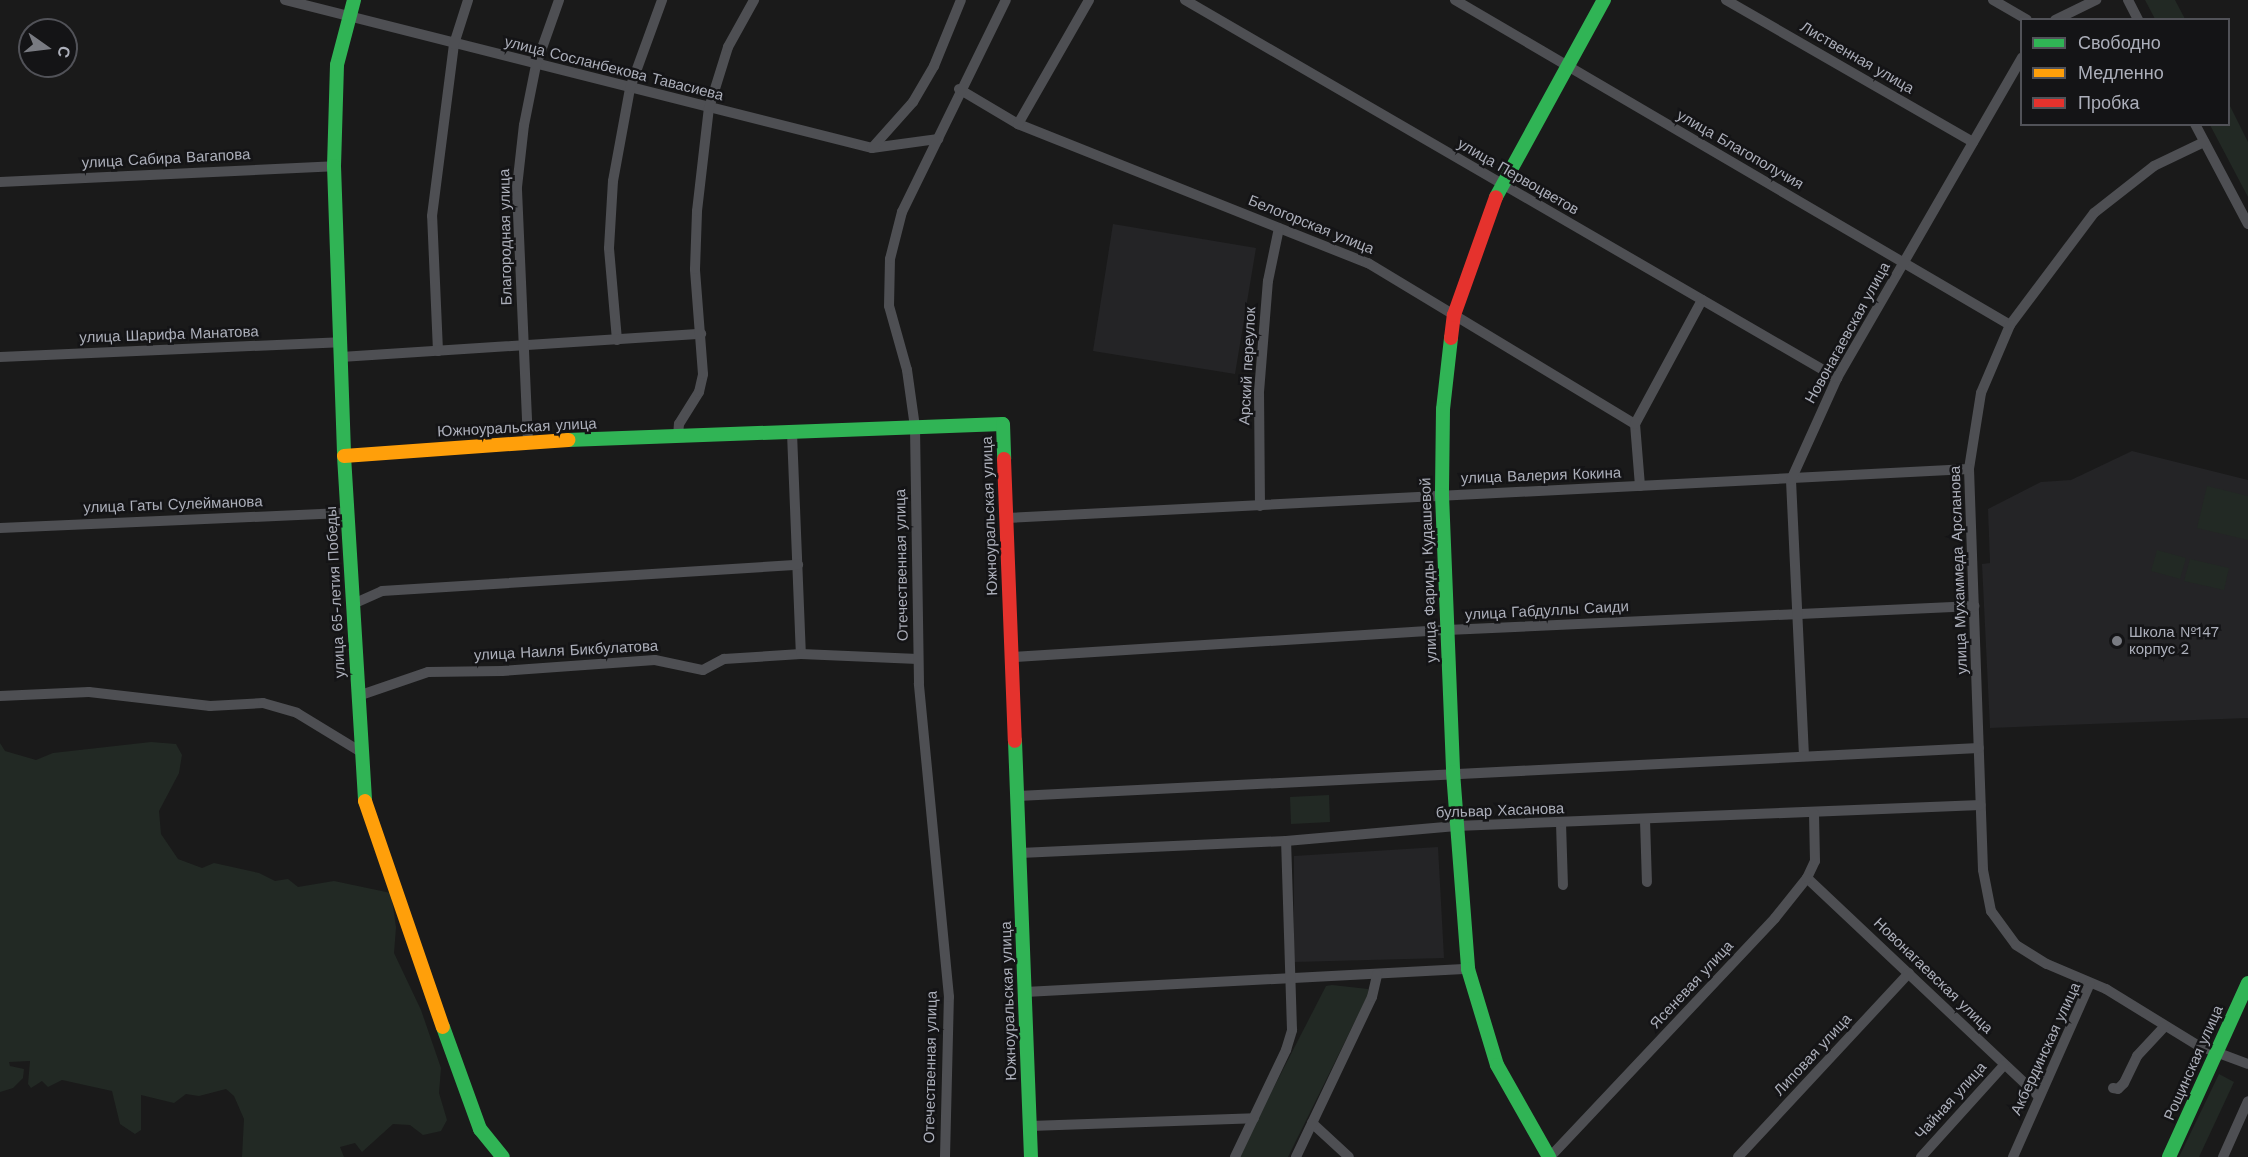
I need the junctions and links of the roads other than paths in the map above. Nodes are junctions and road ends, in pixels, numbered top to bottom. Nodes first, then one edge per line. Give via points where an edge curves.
1 (285, 0) edge
2 (354, 0) edge
3 (468, 0) edge
4 (559, 0) edge
5 (662, 0) edge
6 (754, 0) edge
7 (961, 0) edge
8 (1006, 0) edge
9 (1089, 0) edge
10 (1185, 0) edge
11 (1455, 0) edge
12 (1604, 0) edge
13 (1726, 0) edge
14 (1993, 0) edge
15 (2096, 0) edge
16 (2128, 0) edge
17 (348, 17) junction
18 (2023, 18) edge
19 (2059, 18) edge
20 (2137, 18) edge
21 (454, 44) junction
22 (2020, 61) edge
23 (536, 65) junction
24 (1568, 66) junction
25 (630, 88) junction
26 (959, 89) junction
27 (709, 108) junction
28 (1018, 124) junction
29 (2196, 126) edge
30 (938, 139) junction
31 (1973, 142) junction
32 (2204, 142) junction
33 (872, 148) junction
34 (334, 166) junction
35 (0, 182) edge
36 (1500, 185) junction
37 (2248, 224) edge
38 (1279, 228) junction
39 (1903, 263) junction
40 (1702, 300) junction
41 (1454, 315) junction
42 (2010, 325) junction
43 (701, 334) junction
44 (617, 340) junction
45 (340, 342) junction
46 (524, 348) junction
47 (438, 351) junction
48 (0, 357) edge
49 (341, 357) junction
50 (1837, 378) junction
51 (1635, 423) junction
52 (915, 427) junction
53 (792, 433) junction
54 (678, 437) junction
55 (528, 442) junction
56 (344, 456) junction
57 (1969, 469) junction
58 (1791, 480) junction
59 (1640, 486) junction
60 (1442, 495) junction
61 (1260, 506) junction
62 (348, 513) junction
63 (1006, 518) junction
64 (0, 528) edge
65 (798, 565) junction
66 (353, 604) junction
67 (1974, 606) junction
68 (1797, 614) junction
69 (1447, 630) junction
70 (801, 654) junction
71 (1014, 657) junction
72 (918, 659) junction
73 (0, 696) edge
74 (358, 696) junction
75 (1979, 748) junction
76 (361, 752) junction
77 (1804, 756) junction
78 (1453, 772) junction
79 (1018, 796) junction
80 (1981, 805) junction
81 (1814, 813) junction
82 (1645, 820) junction
83 (1561, 823) junction
84 (1456, 826) junction
85 (1286, 841) junction
86 (1020, 853) junction
87 (1807, 878) junction
88 (1647, 882) dead end
89 (1563, 885) dead end
90 (1468, 969) junction
91 (1910, 973) junction
92 (1377, 975) junction
93 (1291, 979) junction
94 (2090, 983) junction
95 (2248, 983) edge
96 (1025, 992) junction
97 (2163, 1027) junction
98 (2216, 1053) junction
99 (2248, 1064) edge
100 (2004, 1065) junction
101 (2113, 1088) dead end
102 (2039, 1097) junction
103 (2248, 1101) edge
104 (1254, 1118) junction
105 (1312, 1123) junction
106 (1030, 1126) junction
107 (503, 1157) edge
108 (945, 1157) edge
109 (1031, 1157) edge
110 (1234, 1157) edge
111 (1296, 1157) edge
112 (1349, 1157) edge
113 (1549, 1157) edge
114 (1738, 1157) edge
115 (1921, 1157) edge
116 (2013, 1157) edge
117 (2169, 1157) edge
118 (2223, 1157) edge

1 - 17 street, улица Сосланбекова Тавасиева
2 - 17 street, улица 65-летия Победы
3 - 21 street
4 - 23 street, Благородная улица
5 - 25 street
6 - 27 street via 729,47
7 - 33 street via 934,66 918,93
8 - 26 street, Отечественная улица
9 - 28 street
10 - 36 street, улица Первоцветов
11 - 24 street, улица Благополучия
12 - 24 street, улица Фариды Кудашевой
13 - 31 street, Лиственная улица
14 - 18 street
15 - 19 street
16 - 20 street
17 - 21 street, улица Сосланбекова Тавасиева
17 - 34 street, улица 65-летия Победы via 337,65
21 - 23 street, улица Сосланбекова Тавасиева
21 - 47 street via 432,216
22 - 31 street, Новонагаевская улица
23 - 25 street, улица Сосланбекова Тавасиева
23 - 46 street, Благородная улица via 517,187
24 - 36 street, улица Фариды Кудашевой
24 - 39 street, улица Благополучия
25 - 27 street, улица Сосланбекова Тавасиева
25 - 44 street via 610,214
26 - 28 street, Белогорская улица
26 - 30 street, Отечественная улица
27 - 33 street, улица Сосланбекова Тавасиева
27 - 43 street via 697,211 695,269
28 - 38 street, Белогорская улица
29 - 32 street
30 - 33 street, улица Сосланбекова Тавасиева
30 - 52 street, Отечественная улица via 902,212 890,259 889,306 907,370
31 - 39 street, Новонагаевская улица
32 - 37 street
32 - 42 street, улица Мухаммеда Арсланова via 2154,166 2094,213
34 - 35 street, улица Сабира Вагапова
34 - 45 street, улица 65-летия Победы
36 - 40 street, улица Первоцветов
36 - 41 street, улица Фариды Кудашевой
38 - 41 street, Белогорская улица via 1368,263
38 - 61 street, Арский переулок via 1268,281 1259,392
39 - 42 street, улица Благополучия
39 - 50 street, Новонагаевская улица
40 - 50 street, улица Первоцветов
40 - 51 street
41 - 51 street, Белогорская улица
41 - 60 street, улица Фариды Кудашевой via 1443,409
42 - 57 street, улица Мухаммеда Арсланова via 1981,393
43 - 44 street
43 - 54 street via 703,374 699,392 679,424
44 - 46 street
45 - 48 street, улица Шарифа Манатова
45 - 49 street, улица 65-летия Победы
46 - 47 street
46 - 55 street, Благородная улица
47 - 49 street
49 - 56 street, улица 65-летия Победы
50 - 58 street, Новонагаевская улица
51 - 59 street
52 - 53 street, Южноуральская улица
52 - 63 street, Южноуральская улица via 1003,424
52 - 72 street, Отечественная улица
53 - 54 street, Южноуральская улица
53 - 65 street
54 - 55 street, Южноуральская улица
55 - 56 street, Южноуральская улица
56 - 62 street, улица 65-летия Победы
57 - 58 street, улица Валерия Кокина
57 - 67 street, улица Мухаммеда Арсланова
58 - 59 street, улица Валерия Кокина
58 - 68 street, Новонагаевская улица
59 - 60 street, улица Валерия Кокина
60 - 61 street, улица Валерия Кокина
60 - 69 street, улица Фариды Кудашевой
61 - 63 street, улица Валерия Кокина
62 - 64 street, улица Гаты Сулейманова
62 - 66 street, улица 65-летия Победы
63 - 71 street, Южноуральская улица
65 - 66 street via 382,591
65 - 70 street
66 - 74 street, улица 65-летия Победы
67 - 68 street, улица Габдуллы Саиди
67 - 75 street, улица Мухаммеда Арсланова
68 - 69 street, улица Габдуллы Саиди
68 - 77 street, Новонагаевская улица
69 - 71 street, улица Габдуллы Саиди
69 - 78 street, улица Фариды Кудашевой
70 - 72 street, улица Наиля Бикбулатова
70 - 74 street, улица Наиля Бикбулатова via 724,659 703,670 655,660 428,672
71 - 79 street, Южноуральская улица
72 - 108 street, Отечественная улица via 949,997
73 - 76 street via 88,692 210,706 263,703 305,717
74 - 76 street, улица 65-летия Победы
75 - 77 street
75 - 80 street, улица Мухаммеда Арсланова
76 - 107 street, улица 65-летия Победы via 365,801 465,1091 480,1129
77 - 78 street
78 - 79 street
78 - 84 street, улица Фариды Кудашевой
79 - 86 street, Южноуральская улица
80 - 81 street, бульвар Хасанова
80 - 94 street, улица Мухаммеда Арсланова via 1985,890 2001,930 2031,956
81 - 82 street, бульвар Хасанова
81 - 87 street, Ясеневая улица via 1815,861
82 - 83 street, бульвар Хасанова
82 - 88 street
83 - 84 street, бульвар Хасанова
83 - 89 street
84 - 85 street, бульвар Хасанова
84 - 90 street, улица Фариды Кудашевой
85 - 86 street, бульвар Хасанова
85 - 93 street
86 - 96 street, Южноуральская улица
87 - 91 street, Новонагаевская улица
87 - 113 street, Ясеневая улица via 1767,927
90 - 92 street
90 - 113 street, улица Фариды Кудашевой via 1497,1065
91 - 100 street, Новонагаевская улица
91 - 114 street, Липовая улица
92 - 93 street
92 - 105 street via 1372,997
93 - 96 street
93 - 104 street via 1290,1038
94 - 97 street, Акбердинская улица via 2116,995
94 - 102 street, Акбердинская улица
95 - 98 street, Рощинская улица
96 - 106 street, Южноуральская улица
97 - 98 street, Акбердинская улица
97 - 101 street via 2137,1056 2124,1083
98 - 99 street, Акбердинская улица
98 - 117 street, Рощинская улица
100 - 102 street, Новонагаевская улица
100 - 115 street, Чайная улица
102 - 116 street, Акбердинская улица
103 - 118 street
104 - 106 street
104 - 110 street
105 - 111 street
105 - 112 street
106 - 109 street, Южноуральская улица

